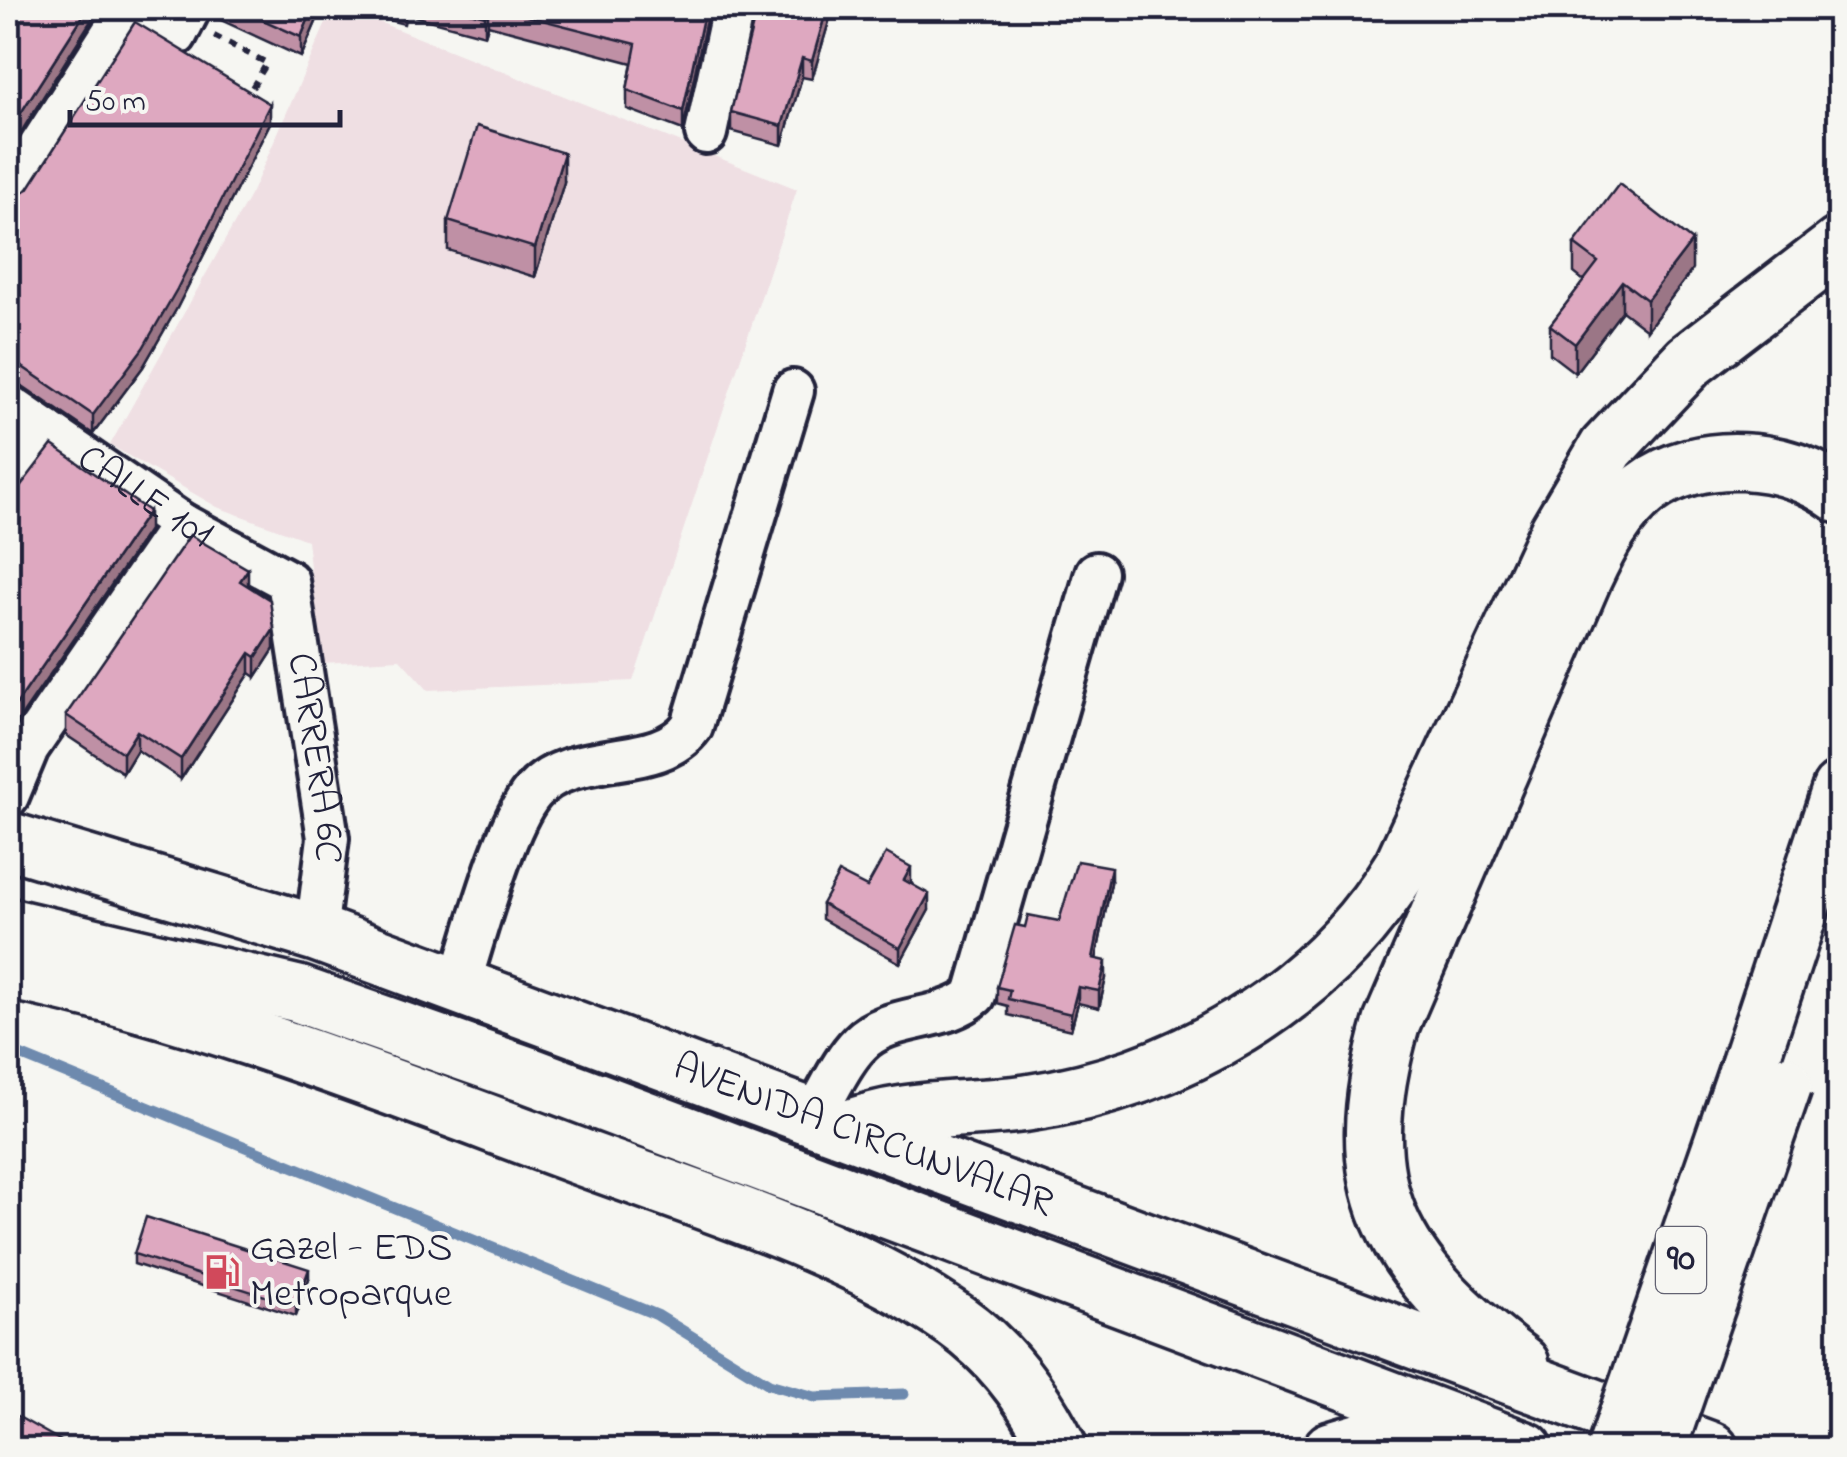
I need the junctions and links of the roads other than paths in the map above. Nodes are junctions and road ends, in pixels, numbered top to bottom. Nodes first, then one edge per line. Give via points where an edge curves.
1 (732, 8) edge
2 (125, 9) edge
3 (184, 21) edge
4 (706, 133) dead end
5 (8, 196) edge
6 (1840, 245) edge
7 (793, 390) dead end
8 (8, 405) edge
9 (46, 432) junction
10 (8, 488) edge
11 (1840, 495) edge
12 (182, 524) junction
13 (1096, 573) dead end
14 (288, 581) joint
15 (1840, 790) edge
16 (8, 796) edge
17 (8, 840) edge
18 (1840, 912) edge
19 (8, 926) edge
20 (316, 933) junction
21 (18, 983) edge
22 (459, 986) junction
23 (531, 1076) junction
24 (1766, 1078) junction
25 (830, 1122) junction
26 (648, 1182) junction
27 (698, 1201) junction
28 (871, 1204) junction
29 (1564, 1397) junction
30 (1060, 1450) edge
31 (1331, 1450) edge
32 (1513, 1450) edge
33 (1525, 1450) edge
34 (1616, 1450) edge
35 (1658, 1450) edge
36 (1710, 1450) edge

1 - 4 street
2 - 3 street
2 - 5 street
6 - 25 highway via 1680,369 1606,448 1566,515 1402,866 1371,912 1317,968 1238,1028 1143,1074 997,1107
7 - 22 street via 692,726 671,746 568,769 533,792 504,851
8 - 9 street, CALLE 101
9 - 10 street
9 - 12 street, CALLE 101
11 - 29 highway via 1797,471 1728,462 1662,478 1625,508 1590,565 1392,1022 1372,1132 1386,1215 1415,1264 1464,1318
12 - 14 street, CALLE 101
12 - 16 street via 28,748
13 - 25 street via 976,995 963,1006 860,1043
14 - 20 street, CARRERA 6C via 328,838
15 - 24 highway, 90
17 - 20 highway, AVENIDA CIRCUNVALAR
18 - 24 highway, 90
19 - 23 highway, AVENIDA CIRCUNVALAR via 298,994
20 - 22 highway, AVENIDA CIRCUNVALAR
21 - 26 highway via 254,1036
22 - 25 highway, AVENIDA CIRCUNVALAR
23 - 26 highway
23 - 28 highway, AVENIDA CIRCUNVALAR
24 - 34 highway, 90, bridge
24 - 35 highway, 90, bridge
25 - 29 highway, AVENIDA CIRCUNVALAR
26 - 27 highway
27 - 28 highway
27 - 30 highway via 859,1266 958,1322 1013,1373
28 - 33 highway, AVENIDA CIRCUNVALAR
29 - 36 highway, AVENIDA CIRCUNVALAR
31 - 32 highway via 1375,1437 1412,1436

